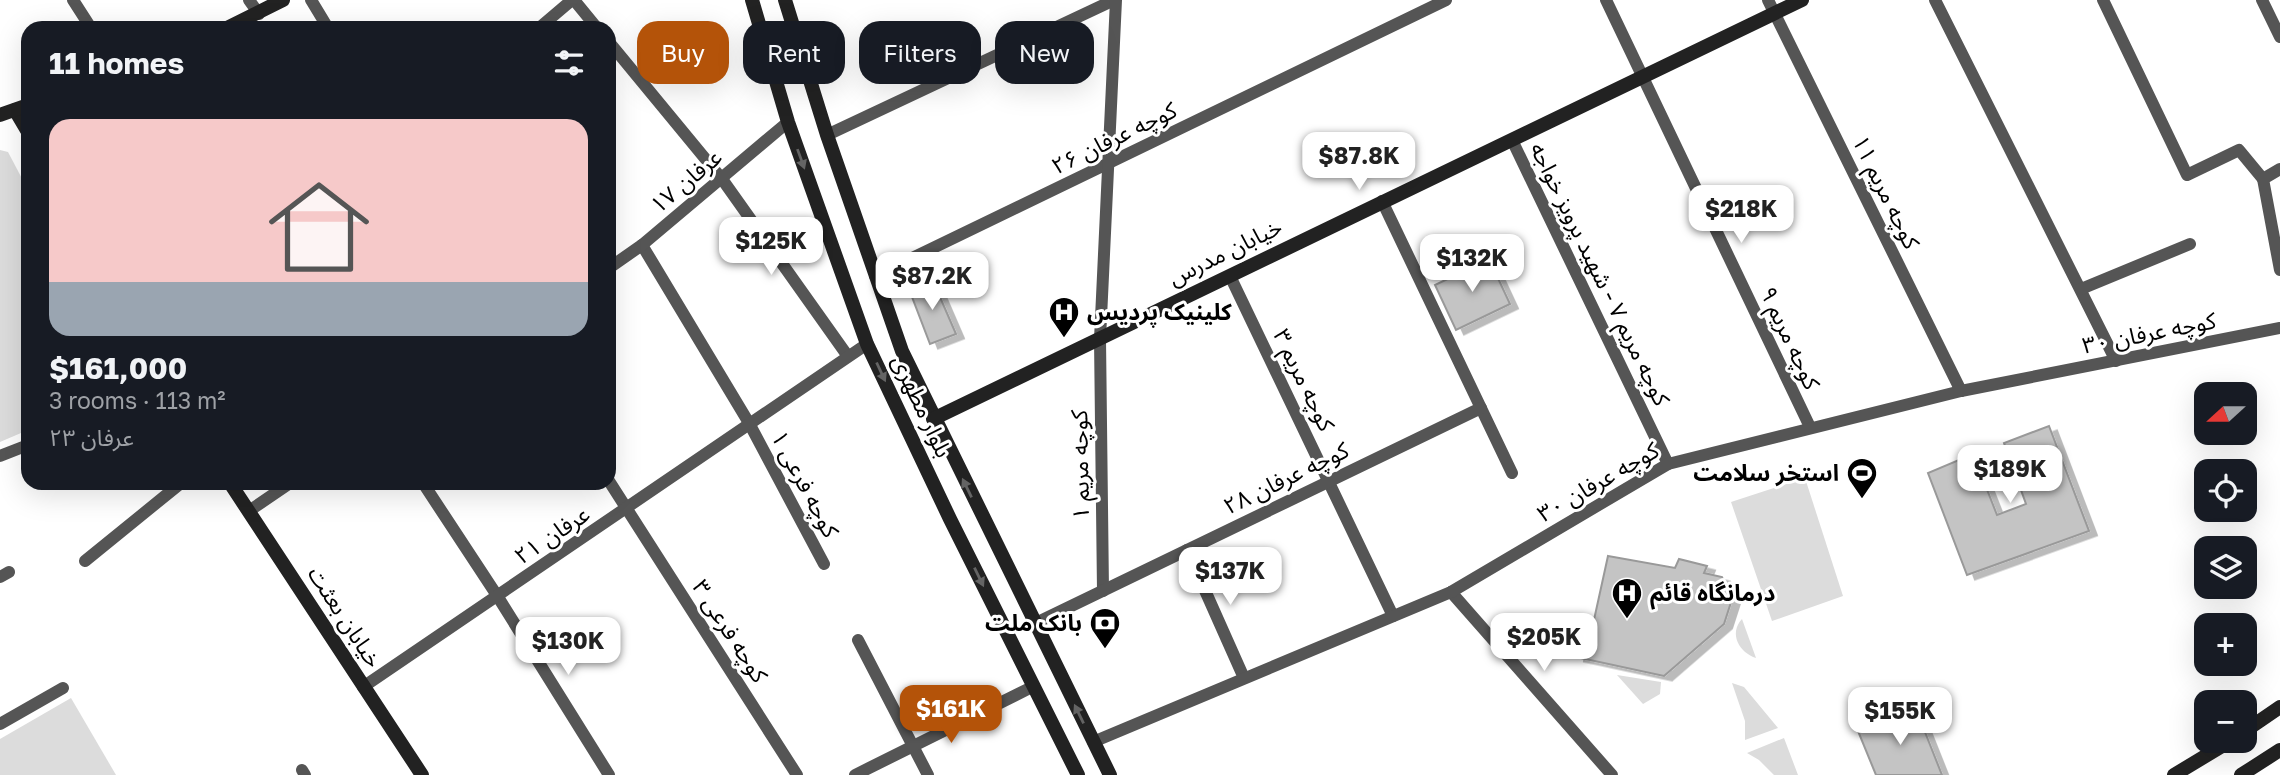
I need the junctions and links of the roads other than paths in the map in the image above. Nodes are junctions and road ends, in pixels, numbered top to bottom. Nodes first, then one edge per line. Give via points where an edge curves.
1 (73, 0) edge
2 (249, 0) edge
3 (283, 0) edge
4 (311, 0) edge
5 (573, 0) edge
6 (752, 0) edge
7 (785, 0) edge
8 (1115, 0) edge
9 (1447, 0) edge
10 (1606, 0) edge
11 (1802, 0) edge
12 (1935, 0) edge
13 (2103, 0) edge
14 (2262, 0) edge
15 (1771, 6) edge
16 (259, 14) junction
17 (86, 21) edge
18 (243, 21) edge
19 (324, 21) edge
20 (548, 21) edge
21 (591, 21) edge
22 (2280, 37) edge
23 (616, 50) edge
24 (1643, 76) junction
25 (21, 107) edge
26 (0, 115) edge
27 (788, 122) junction
28 (827, 135) junction
29 (1512, 139) junction
30 (1106, 165) junction
31 (2280, 169) edge
32 (722, 179) junction
33 (2263, 179) junction
34 (1382, 201) junction
35 (2190, 244) dead end
36 (642, 245) junction
37 (616, 263) edge
38 (2280, 270) edge
39 (875, 276) junction
40 (1230, 276) junction
41 (2081, 289) junction
42 (2280, 328) edge
43 (1100, 339) junction
44 (867, 344) junction
45 (847, 355) junction
46 (2116, 361) junction
47 (1961, 391) junction
48 (1481, 408) junction
49 (933, 419) junction
50 (749, 423) junction
51 (1810, 427) junction
52 (21, 447) edge
53 (0, 456) edge
54 (1668, 464) junction
55 (1512, 473) dead end
56 (1329, 480) junction
57 (172, 490) edge
58 (235, 490) edge
59 (279, 490) edge
60 (428, 490) edge
61 (615, 490) edge
62 (627, 509) junction
63 (249, 510) junction
64 (1186, 550) junction
65 (85, 561) dead end
66 (824, 564) dead end
67 (1103, 591) junction
68 (1451, 592) junction
69 (498, 597) junction
70 (1393, 616) junction
71 (1034, 624) junction
72 (858, 640) dead end
73 (1244, 678) junction
74 (1034, 686) junction
75 (363, 687) junction
76 (62, 688) dead end
77 (2280, 707) edge
78 (2257, 723) edge
79 (0, 724) edge
80 (1093, 742) junction
81 (913, 746) junction
82 (2280, 750) edge
83 (2210, 753) edge
84 (2243, 774) edge
85 (422, 775) edge
86 (609, 775) edge
87 (797, 775) edge
88 (855, 775) edge
89 (928, 775) edge
90 (1078, 775) edge
91 (1110, 775) edge
92 (1612, 775) edge
93 (2174, 775) edge

1 - 17 street
2 - 16 street
3 - 16 main road
4 - 19 street
5 - 20 street
5 - 21 street
6 - 27 main road, بلوار مطهری
7 - 28 main road, بلوار مطهری
8 - 28 street
8 - 30 street, کوچه مریم ۱
9 - 30 street, کوچه عرفان ۲۶
10 - 24 street, کوچه مریم ۹
11 - 15 main road, خیابان مدرس
12 - 41 street
13 - 33 street via 2187,175 2239,150
14 - 22 street
15 - 24 main road, خیابان مدرس
15 - 47 street, کوچه مریم ۱۱
16 - 18 main road
23 - 32 street
24 - 29 main road, خیابان مدرس
24 - 51 street, کوچه مریم ۹
25 - 26 main road
27 - 32 street, عرفان ۱۷
27 -> 44 main road, بلوار مطهری
28 - 39 main road, بلوار مطهری
29 - 34 main road, خیابان مدرس
29 - 54 street, کوچه مریم ۷ - شهید پرویز خواجه
30 - 39 street, کوچه عرفان ۲۶
30 - 43 street, کوچه مریم ۱
31 - 33 street
32 - 36 street, عرفان ۱۷
32 - 45 street
33 - 38 street
34 - 40 main road, خیابان مدرس
34 - 48 street
35 - 41 street
36 - 37 street, عرفان ۱۷
36 - 50 street, کوچه فرعی ۱
39 - 49 main road, بلوار مطهری
40 - 43 main road, خیابان مدرس
40 - 56 street, کوچه مریم ۳
41 - 46 street
42 - 46 street, کوچه عرفان ۳۰
43 - 49 main road, خیابان مدرس
43 - 67 street, کوچه مریم ۱
44 - 45 street, عرفان ۲۱
44 -> 74 main road, بلوار مطهری
45 - 50 street, عرفان ۲۱
46 - 47 street, کوچه عرفان ۳۰
47 - 51 street, کوچه عرفان ۳۰
48 - 55 street
48 - 56 street, کوچه عرفان ۲۸
71 -> 49 main road, بلوار مطهری
50 - 62 street, عرفان ۲۱
50 - 66 street, کوچه فرعی ۱
51 - 54 street, کوچه عرفان ۳۰
52 - 53 street
54 - 68 street, کوچه عرفان ۳۰
56 - 64 street, کوچه عرفان ۲۸
56 - 70 street, کوچه مریم ۳
57 - 65 street
58 - 63 main road, خیابان بعثت
59 - 63 street
60 - 69 street
61 - 62 street, کوچه فرعی ۳
62 - 69 street, عرفان ۲۱
62 - 87 street, کوچه فرعی ۳
63 - 75 main road, خیابان بعثت
64 - 67 street, کوچه عرفان ۲۸
64 - 73 street
67 - 71 street, کوچه عرفان ۲۸
68 - 70 street, کوچه عرفان ۳۰
68 - 92 street
69 - 75 street, عرفان ۲۱
69 - 86 street
70 - 73 street, کوچه عرفان ۳۰
80 -> 71 main road, بلوار مطهری
72 - 81 street
73 - 80 street, کوچه عرفان ۳۰
74 - 81 street
74 - 90 main road, بلوار مطهری
75 - 85 main road, خیابان بعثت
76 - 79 street
77 - 78 main road
80 - 91 main road, بلوار مطهری
81 - 88 street
81 - 89 street
82 - 84 main road
83 - 93 main road

